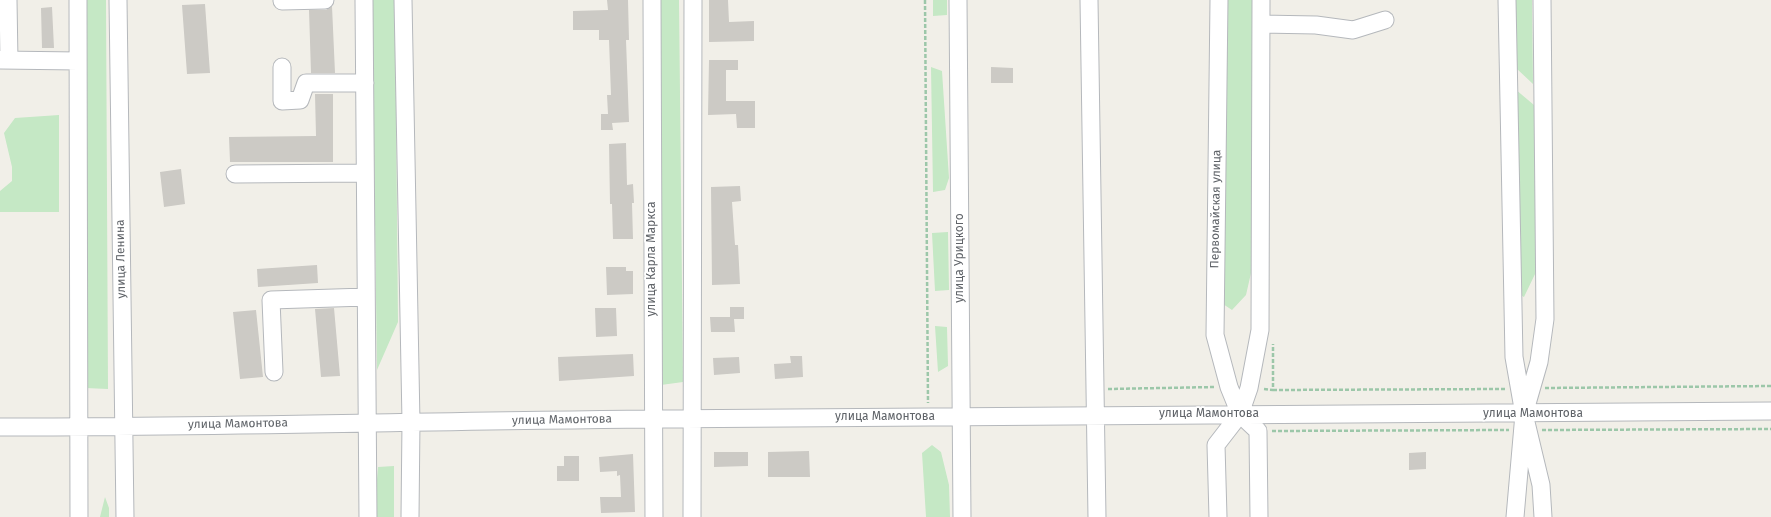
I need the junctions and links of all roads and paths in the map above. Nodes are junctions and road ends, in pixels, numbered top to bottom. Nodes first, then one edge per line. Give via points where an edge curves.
1 (8, 0) edge
2 (78, 0) edge
3 (118, 0) edge
4 (325, 0) edge
5 (364, 0) edge
6 (403, 0) edge
7 (652, 0) edge
8 (693, 0) edge
9 (925, 0) edge
10 (958, 0) edge
11 (1089, 0) edge
12 (1219, 0) edge
13 (1261, 0) edge
14 (1507, 0) edge
15 (1542, 0) edge
16 (282, 1) edge
17 (1385, 20) dead end
18 (1261, 24) junction
19 (5, 60) edge
20 (78, 61) junction
21 (282, 67) dead end
22 (365, 83) junction
23 (235, 174) dead end
24 (365, 174) junction
25 (366, 297) junction
26 (274, 372) dead end
27 (1771, 411) edge
28 (1240, 414) junction
29 (1096, 415) junction
30 (962, 416) junction
31 (928, 417) junction
32 (653, 419) junction
33 (691, 419) junction
34 (367, 422) junction
35 (411, 422) junction
36 (1524, 425) junction
37 (0, 426) edge
38 (124, 426) junction
39 (78, 427) junction
40 (1771, 429) edge
41 (1258, 431) junction
42 (79, 517) edge
43 (125, 517) edge
44 (368, 517) edge
45 (410, 517) edge
46 (654, 517) edge
47 (692, 517) edge
48 (962, 517) edge
49 (1097, 517) edge
50 (1218, 517) edge
51 (1259, 517) edge
52 (1515, 517) edge
53 (1543, 517) edge

1 - 19 street
2 - 20 street
3 - 38 street, улица Ленина
4 - 16 street
5 - 22 street
6 - 35 street
7 - 32 street, улица Карла Маркса
8 - 33 street
9 - 31 path
10 - 30 street, улица Урицкого
11 - 29 street
12 - 28 street, Первомайская улица via 1214,335 1229,387
13 - 18 street
14 - 36 street via 1514,357
15 - 36 street via 1545,319 1539,362
17 - 18 street via 1353,30 1316,25
18 - 28 street via 1260,330 1249,388
19 - 20 street
20 - 39 street
21 - 22 street via 282,101 300,100 306,83
22 - 24 street
23 - 24 street
24 - 25 street
25 - 26 street via 271,300
25 - 34 street
27 - 36 street, улица Мамонтова
28 - 29 street, улица Мамонтова
28 - 36 street, улица Мамонтова
28 - 41 street, Первомайская улица
28 - 50 street via 1216,445
29 - 30 street, улица Мамонтова
29 - 49 street
30 - 31 street, улица Мамонтова
30 - 48 street, улица Урицкого
31 - 33 street, улица Мамонтова
32 - 33 street, улица Мамонтова
32 - 35 street, улица Мамонтова
32 - 46 street, улица Карла Маркса
33 - 47 street
34 - 35 street, улица Мамонтова
34 - 38 street, улица Мамонтова
34 - 44 street
35 - 45 street
36 - 40 path
36 - 41 path
36 - 52 street
36 - 53 street via 1541,485
37 - 39 street, улица Мамонтова
38 - 39 street, улица Мамонтова
38 - 43 street, улица Ленина
39 - 42 street
41 - 51 street

